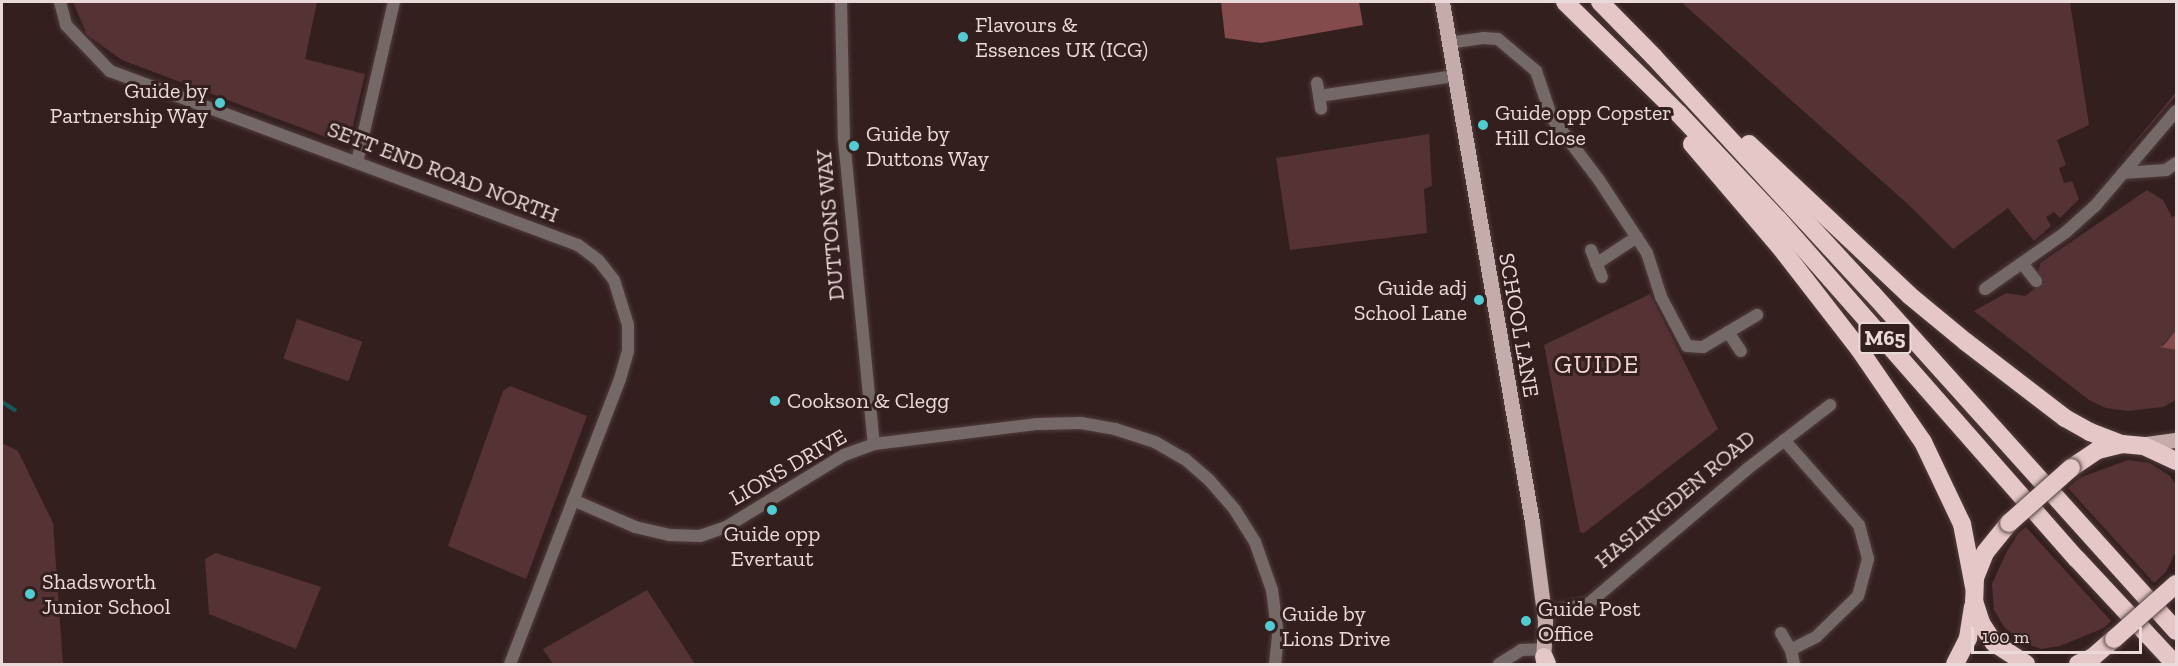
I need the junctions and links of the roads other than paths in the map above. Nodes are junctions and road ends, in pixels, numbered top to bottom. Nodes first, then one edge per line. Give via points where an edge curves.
1 (60, 2) edge
2 (394, 2) edge
3 (841, 2) edge
4 (1442, 2) edge
5 (1565, 2) edge
6 (1600, 2) edge
7 (1585, 21) junction
8 (1448, 43) junction
9 (1654, 57) junction
10 (1454, 76) junction
11 (1321, 109) dead end
12 (2176, 111) edge
13 (357, 162) junction
14 (2176, 163) edge
15 (2123, 174) junction
16 (1637, 237) junction
17 (1591, 250) dead end
18 (2022, 263) junction
19 (1596, 264) junction
20 (1602, 276) dead end
21 (2036, 281) dead end
22 (1984, 289) dead end
23 (1757, 315) dead end
24 (1728, 333) junction
25 (1741, 351) dead end
26 (1830, 405) dead end
27 (1784, 440) junction
28 (2176, 440) edge
29 (874, 444) junction
30 (2130, 444) junction
31 (2176, 461) edge
32 (573, 500) junction
33 (2176, 584) edge
34 (1974, 594) junction
35 (1544, 613) junction
36 (2176, 631) edge
37 (1781, 633) dead end
38 (1791, 650) junction
39 (1544, 660) edge
40 (510, 664) edge
41 (1275, 664) edge
42 (1499, 664) edge
43 (1794, 664) edge
44 (1955, 664) edge
45 (2025, 664) edge
46 (2078, 664) edge
47 (2175, 664) edge

1 - 13 street, SETT END ROAD NORTH via 66,25 110,71
2 - 13 street
3 - 29 street, DUTTONS WAY via 844,140
4 - 8 main road, SCHOOL LANE
5 - 7 highway, M65
6 - 9 highway, M65
7 - 34 highway via 1780,247 1859,349 1923,442 1956,506 1967,541
7 - 47 highway, M65 via 1778,219 2077,559
8 - 10 main road, SCHOOL LANE
8 - 16 street via 1498,39 1533,67 1552,118
9 - 30 highway via 1909,295 1966,342 2065,418 2090,432
9 - 36 highway, M65
10 - 11 street via 1318,89
10 - 35 main road, SCHOOL LANE via 1532,522
12 - 15 street
13 - 32 street, SETT END ROAD NORTH via 578,245 599,261 614,280 628,325 628,351
14 - 15 street via 2166,170
15 - 18 street via 2066,232
16 - 19 street
16 - 24 street via 1684,343 1700,348
17 - 19 street
18 - 21 street
18 - 22 street
19 - 20 street
23 - 24 street
24 - 25 street
26 - 27 street, HASLINGDEN ROAD
27 - 35 street, HASLINGDEN ROAD via 1588,604
27 - 38 street via 1859,525 1868,559 1858,596 1816,638
28 - 30 main road
29 - 32 street, LIONS DRIVE via 844,454 726,527 700,536 669,535 635,527
29 - 41 street, LIONS DRIVE via 1038,424 1081,423 1155,442 1185,459 1210,481 1255,542 1275,608
30 - 31 highway
30 - 34 highway, bridge via 2098,450 2071,468 2009,524 1989,545 1978,570
32 - 40 street, SETT END ROAD NORTH
33 - 46 highway, bridge via 2102,651
34 - 44 highway via 1970,630
34 - 45 highway via 1981,623 1994,643
35 - 39 main road, SCHOOL LANE
37 - 38 street
38 - 43 street
39 - 42 street via 1521,650

